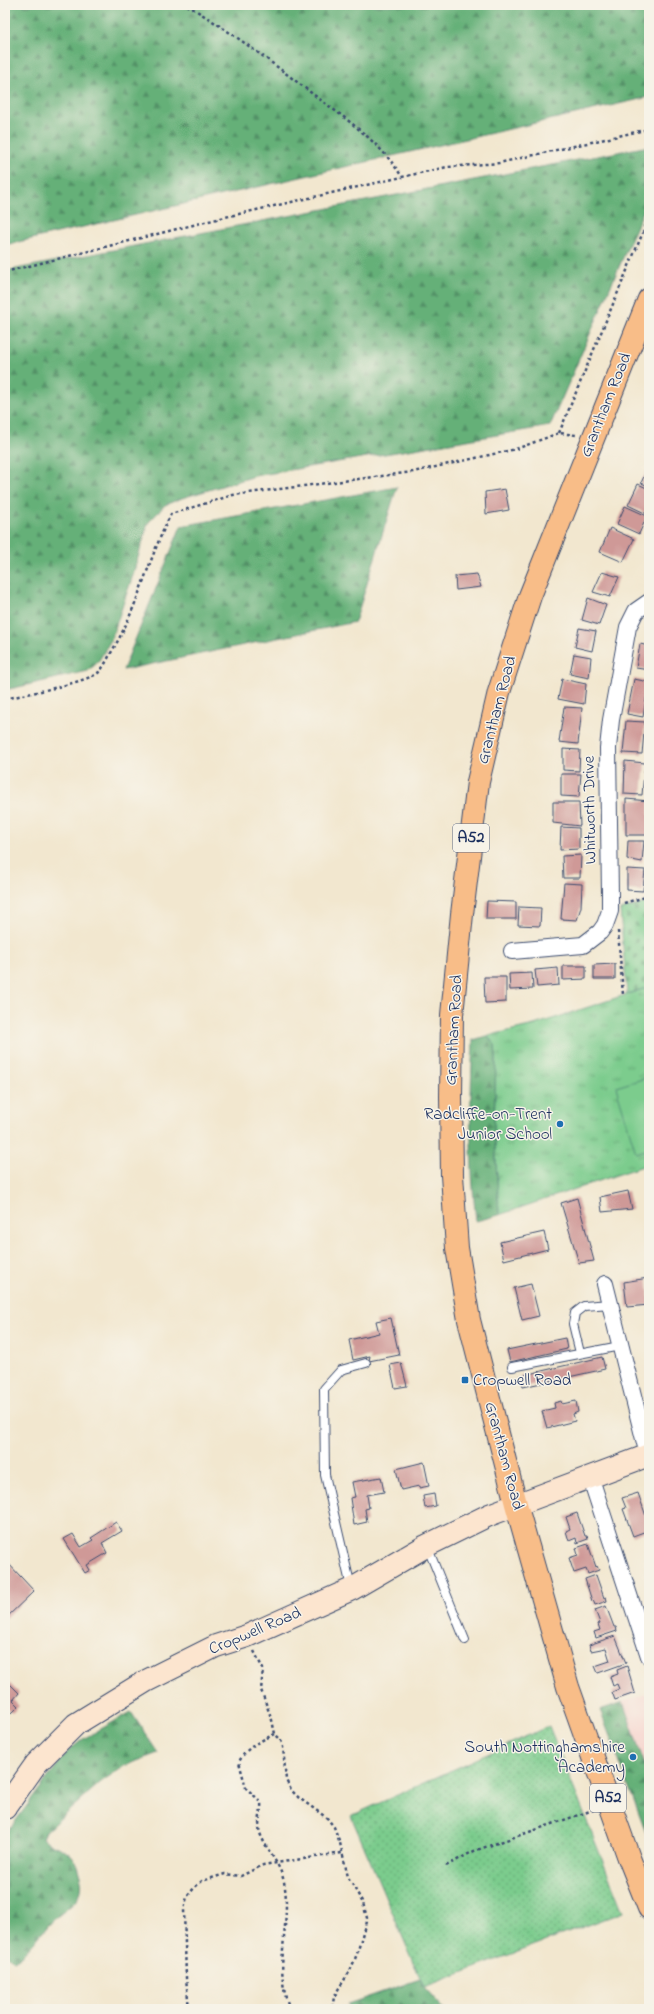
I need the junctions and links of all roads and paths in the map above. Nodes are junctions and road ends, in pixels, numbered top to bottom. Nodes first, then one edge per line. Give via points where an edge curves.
1 (187, 5) edge
2 (649, 129) edge
3 (402, 177) junction
4 (649, 218) edge
5 (5, 272) edge
6 (649, 299) edge
7 (649, 602) edge
8 (5, 699) edge
9 (649, 896) edge
10 (610, 906) junction
11 (618, 928) dead end
12 (512, 951) dead end
13 (624, 995) dead end
14 (605, 1284) dead end
15 (610, 1304) junction
16 (620, 1346) junction
17 (580, 1354) junction
18 (366, 1363) dead end
19 (512, 1367) dead end
20 (649, 1455) edge
21 (590, 1476) junction
22 (516, 1504) junction
23 (426, 1546) junction
24 (352, 1589) junction
25 (247, 1636) junction
26 (465, 1640) dead end
27 (649, 1656) edge
28 (274, 1734) junction
29 (610, 1804) junction
30 (5, 1808) edge
31 (342, 1852) junction
32 (277, 1861) junction
33 (446, 1866) dead end
34 (649, 1908) edge
35 (189, 2009) edge
36 (290, 2009) edge
37 (332, 2009) edge

1 - 3 path via 213,21 332,108 370,139
2 - 3 path via 499,163 446,167
3 - 5 path via 222,218
4 - 8 path via 559,434 516,449 413,472 233,495 171,514 157,542 142,589 123,633 98,673 67,684
6 - 22 highway, Grantham Road / A52 via 530,596 499,692 478,782 462,914 452,1015 451,1081 452,1175 457,1248 469,1320
7 - 10 street, Whitworth Drive via 636,610 628,627 611,720 608,748
9 - 10 path
10 - 12 street, Whitworth Drive via 606,925 583,945
11 - 13 path
14 - 15 street
15 - 16 street
15 - 17 lane via 584,1306 576,1313 573,1324
16 - 17 lane
16 - 20 street
17 - 19 lane
18 - 24 lane via 341,1370 324,1389 324,1475
20 - 21 street, Cropwell Road
21 - 22 street, Cropwell Road
21 - 27 street
22 - 23 street, Cropwell Road
22 - 29 highway, Grantham Road / A52 via 568,1687
23 - 24 street, Cropwell Road
23 - 26 lane
24 - 25 street, Cropwell Road
25 - 28 path via 263,1669 261,1690 272,1720
25 - 30 street, Cropwell Road via 216,1646 146,1680 76,1724 36,1764
28 - 31 path via 281,1740 286,1780 291,1790 327,1818 334,1827
28 - 32 path via 255,1744 243,1754 239,1762 246,1788 261,1802 260,1832
29 - 33 path via 474,1851
29 - 34 highway, Grantham Road / A52
31 - 32 path
31 - 37 path via 348,1877 363,1904 367,1918 357,1954 350,1971 338,1988
32 - 35 path via 241,1876 225,1874 202,1881 187,1898 184,1909
32 - 36 path via 285,1888 282,1976

